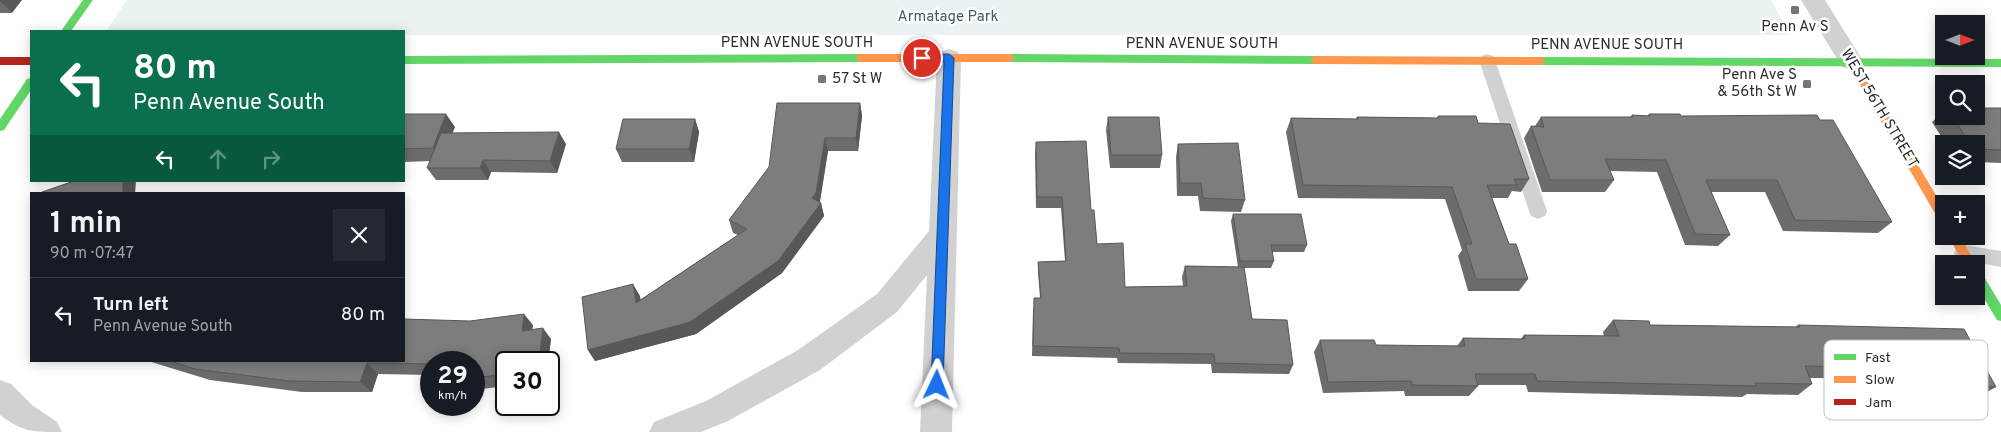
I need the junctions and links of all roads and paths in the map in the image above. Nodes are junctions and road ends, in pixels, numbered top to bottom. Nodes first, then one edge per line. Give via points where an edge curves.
1 (88, 0) edge
2 (1813, 0) edge
3 (67, 30) edge
4 (949, 58) junction
5 (405, 60) edge
6 (1487, 60) junction
7 (0, 61) edge
8 (30, 61) edge
9 (1851, 61) junction
10 (2001, 63) edge
11 (30, 83) edge
12 (0, 127) edge
13 (1935, 203) edge
14 (1538, 211) dead end
15 (941, 237) junction
16 (1985, 259) edge
17 (2001, 259) edge
18 (1985, 289) edge
19 (2001, 316) edge
20 (0, 394) edge
21 (46, 432) edge
22 (665, 432) edge
23 (936, 432) edge

1 - 3 main road
2 - 9 street, WEST 56TH STREET
4 - 5 main road, PENN AVENUE SOUTH
4 - 6 main road, PENN AVENUE SOUTH
4 - 15 street
6 - 9 main road, PENN AVENUE SOUTH
6 - 14 lane
7 - 8 main road
9 - 10 main road, PENN AVENUE SOUTH
9 - 13 main road, WEST 56TH STREET
11 - 12 main road
15 - 22 street via 887,303 809,360 717,411
15 - 23 street
16 - 17 lane
18 - 19 main road
20 - 21 street via 21,415

